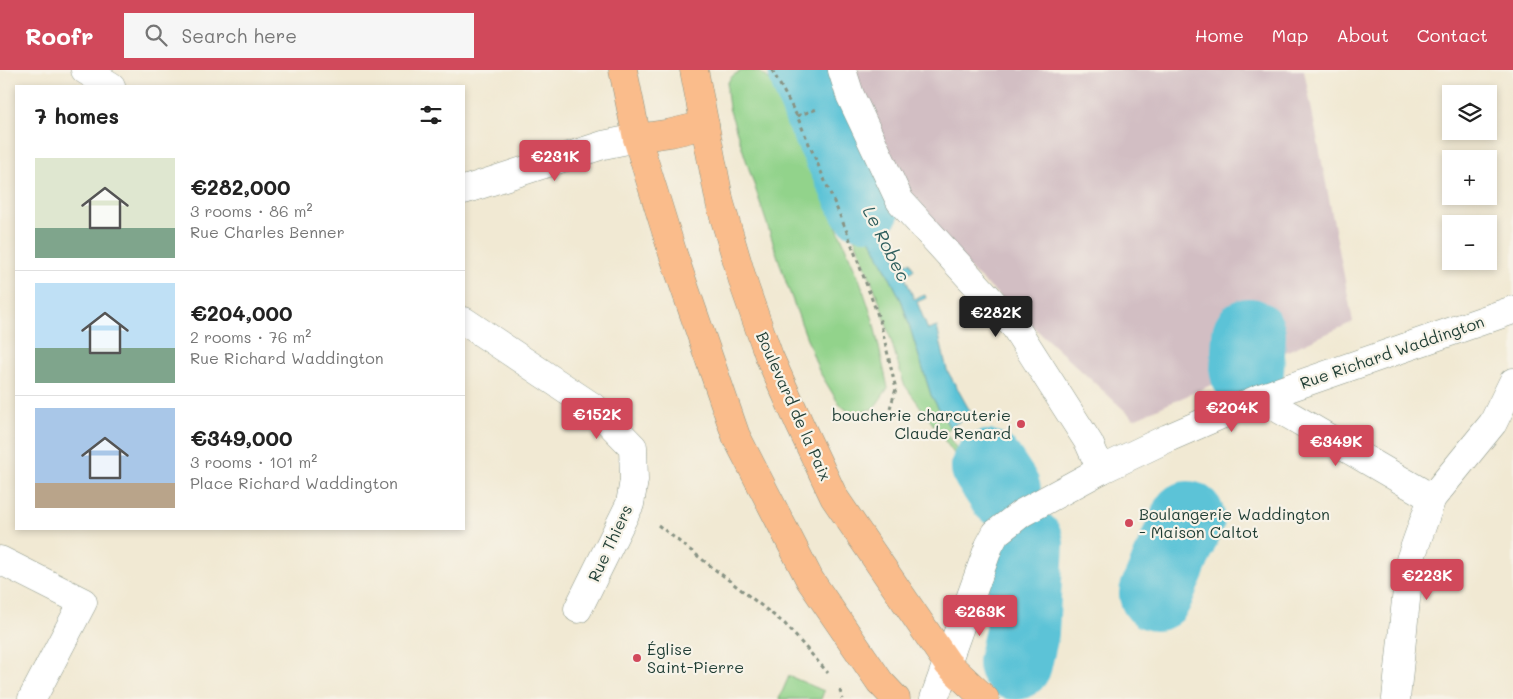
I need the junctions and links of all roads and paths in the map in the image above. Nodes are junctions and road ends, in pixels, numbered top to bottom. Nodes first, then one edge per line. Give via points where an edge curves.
1 (85, 70) edge
2 (622, 70) edge
3 (694, 70) edge
4 (772, 70) edge
5 (842, 70) edge
6 (109, 85) edge
7 (809, 112) dead end
8 (797, 116) junction
9 (706, 125) junction
10 (637, 138) junction
11 (465, 190) edge
12 (1513, 310) edge
13 (465, 322) edge
14 (1513, 382) edge
15 (1260, 398) junction
16 (890, 408) dead end
17 (1101, 470) junction
18 (1432, 498) junction
19 (630, 504) junction
20 (0, 560) edge
21 (578, 609) dead end
22 (948, 664) junction
23 (834, 679) dead end
24 (839, 684) dead end
25 (32, 699) edge
26 (842, 699) edge
27 (896, 699) edge
28 (934, 699) edge
29 (985, 699) edge
30 (1396, 699) edge

1 - 6 street
2 - 10 main road
3 - 9 main road, Boulevard de la Paix
4 - 8 path
5 - 17 street via 850,95 900,201 1015,327 1088,443
7 - 8 path
8 - 16 path via 847,232 880,321 896,389
9 - 10 main road
9 - 22 main road, Boulevard de la Paix via 720,203 769,356 834,497
10 - 11 street via 603,145
10 - 27 main road via 736,436 810,580 880,682
12 - 15 street, Rue Richard Waddington
13 - 19 street, Rue Thiers via 596,409 633,447 634,480
14 - 18 street via 1493,423
15 - 17 street, Rue Richard Waddington
15 - 18 street
17 - 22 street, Rue Richard Waddington via 1022,513 996,533
18 - 30 street via 1410,560
19 - 21 street, Rue Thiers
19 - 23 path via 785,624
20 - 25 street via 83,602
22 - 28 street, Rue Richard Waddington
22 - 29 main road, Boulevard de la Paix
24 - 26 path

